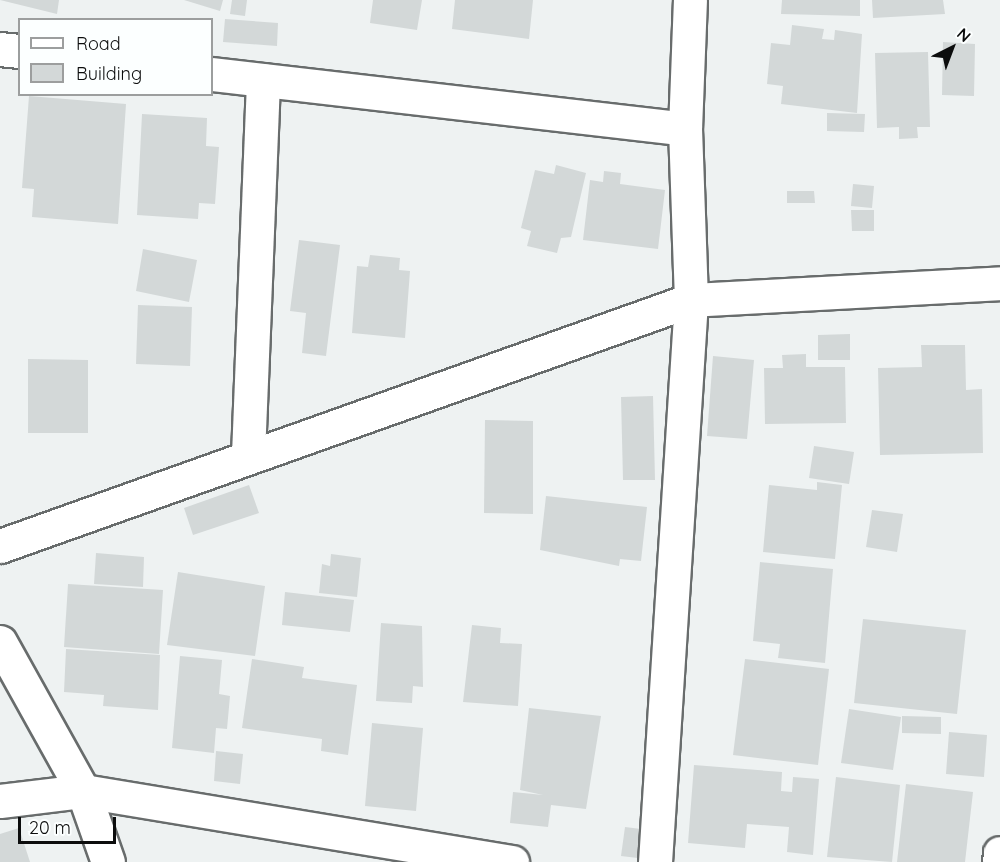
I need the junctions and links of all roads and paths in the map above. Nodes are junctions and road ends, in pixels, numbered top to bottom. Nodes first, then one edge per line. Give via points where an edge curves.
1 (690, 0) edge
2 (0, 49) edge
3 (18, 51) edge
4 (213, 74) edge
5 (263, 80) junction
6 (685, 129) junction
7 (1000, 283) edge
8 (691, 300) junction
9 (248, 455) junction
10 (0, 546) edge
11 (0, 642) edge
12 (83, 791) junction
13 (0, 801) edge
14 (1000, 853) edge
15 (108, 862) edge
16 (512, 862) edge
17 (655, 862) edge
18 (999, 862) edge

1 - 6 street
2 - 3 street
4 - 5 street
5 - 6 street
5 - 9 street
6 - 8 street
7 - 8 street
8 - 9 street
8 - 17 street
9 - 10 street
11 - 12 street
12 - 13 street
12 - 15 street
12 - 16 street
14 - 18 street

